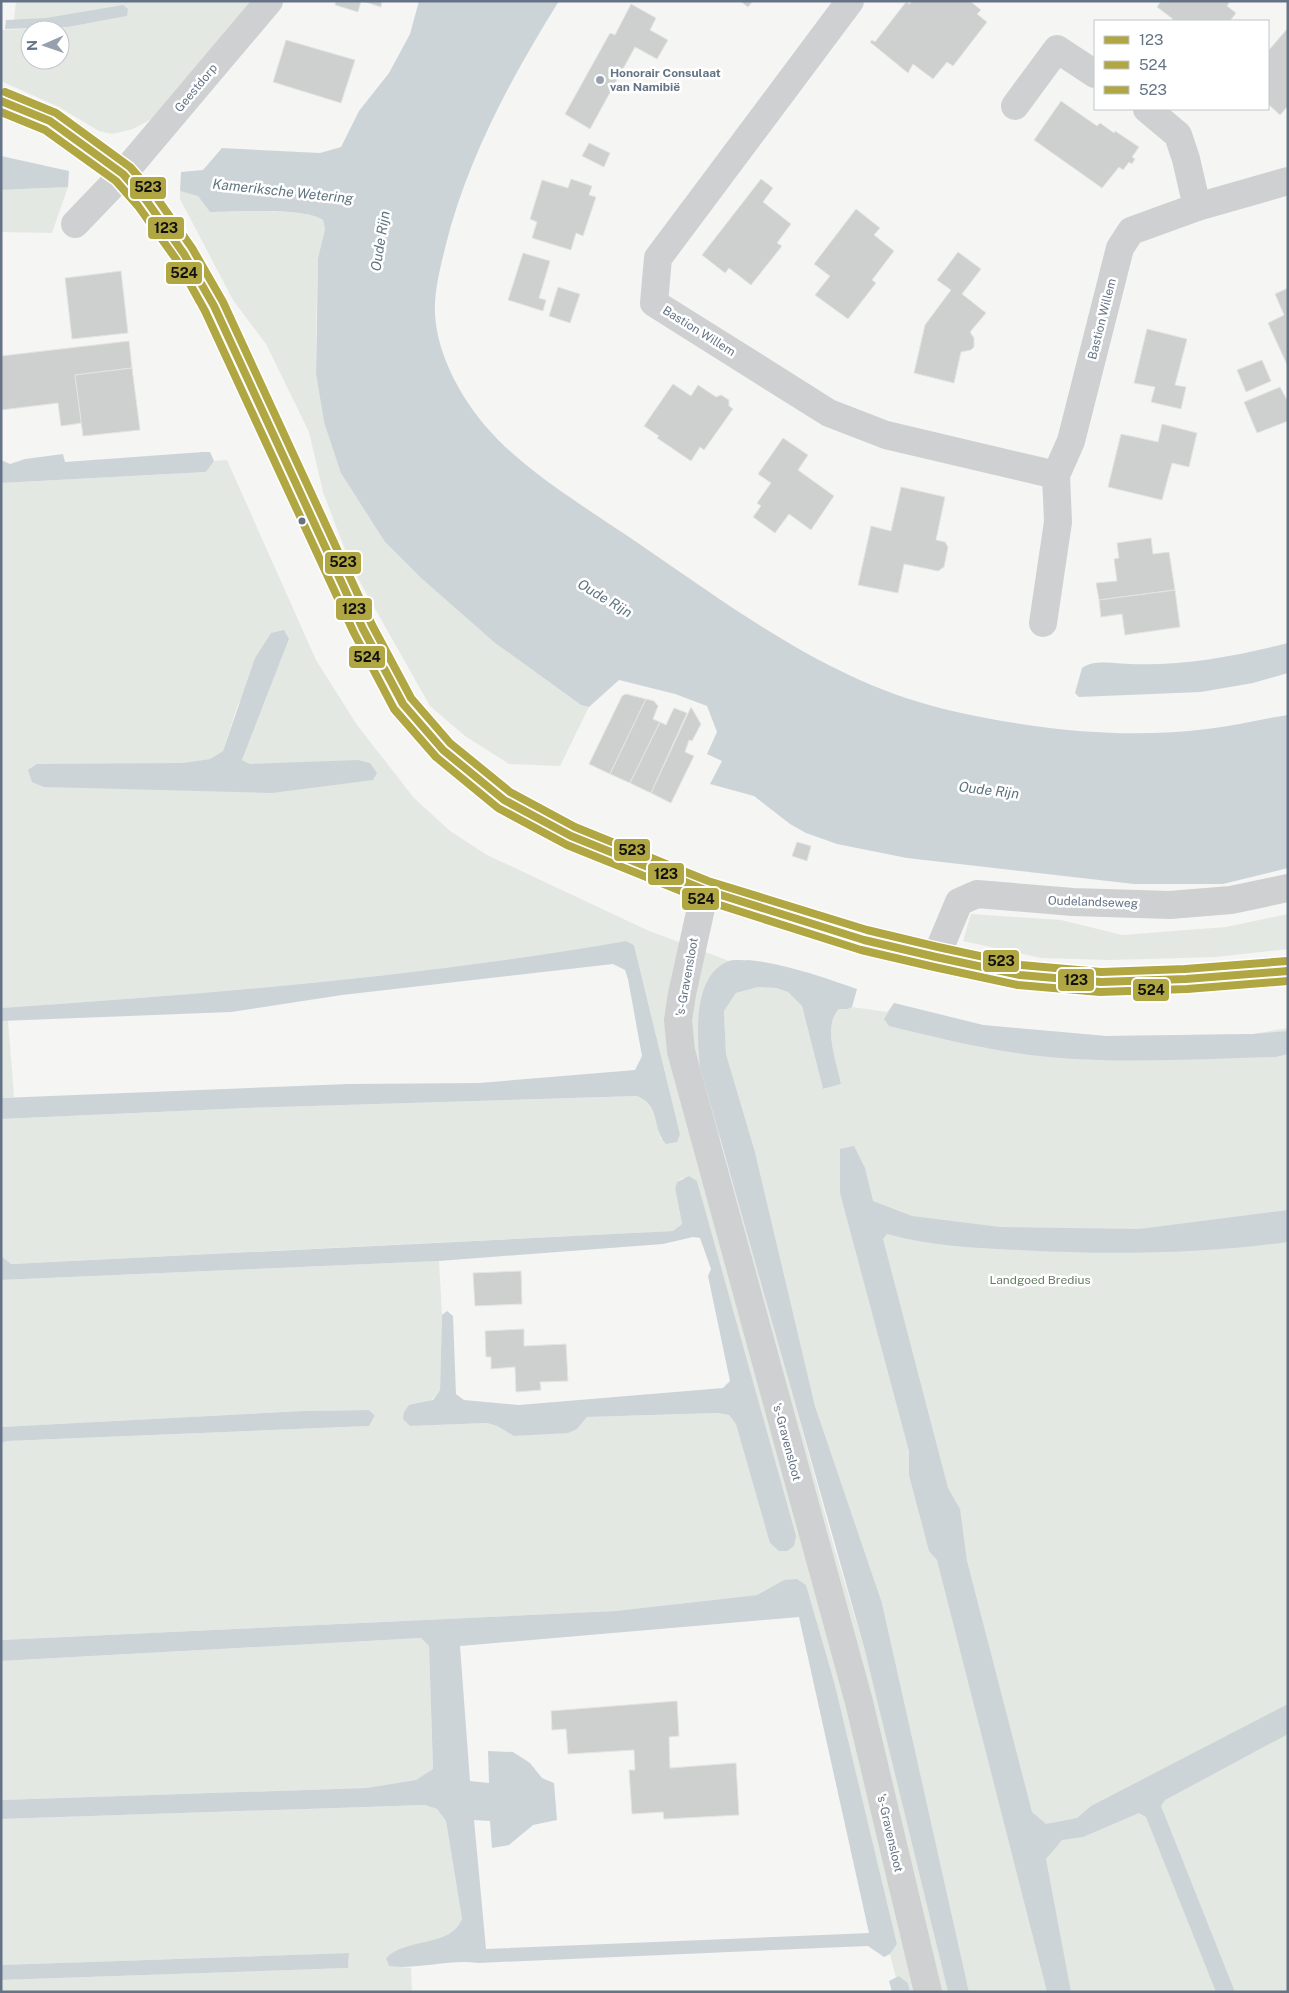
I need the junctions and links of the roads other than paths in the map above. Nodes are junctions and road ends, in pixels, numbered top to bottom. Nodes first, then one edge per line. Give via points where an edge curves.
1 (269, 1) edge
2 (850, 1) edge
3 (1094, 73) edge
4 (1, 101) edge
5 (1015, 106) dead end
6 (1148, 110) edge
7 (123, 174) junction
8 (1288, 181) edge
9 (1197, 207) junction
10 (75, 224) dead end
11 (1056, 475) junction
12 (1043, 623) dead end
13 (1288, 888) edge
14 (705, 890) junction
15 (936, 957) junction
16 (1288, 971) edge
17 (928, 1992) edge

1 - 7 street, Geestdorp
2 - 11 street, Bastion Willem via 658,258 654,303 829,413 886,435
3 - 5 street via 1057,49
4 - 7 main road via 50,122
6 - 9 street via 1178,135
7 - 10 street, Geestdorp
7 - 14 main road via 146,200 184,254 214,306 363,629 403,704 443,750 504,800 571,836
8 - 9 street, Bastion Willem
9 - 11 street, Bastion Willem via 1131,231 1120,248 1072,441
11 - 12 street, Bastion Willem via 1058,522
13 - 15 street, Oudelandseweg via 1231,900 1170,905 1073,902 977,894 959,902
14 - 15 main road via 864,940
14 - 17 street, 's-Gravensloot via 678,1020 681,1051 859,1702
15 - 16 main road via 1020,975 1101,982 1186,980

